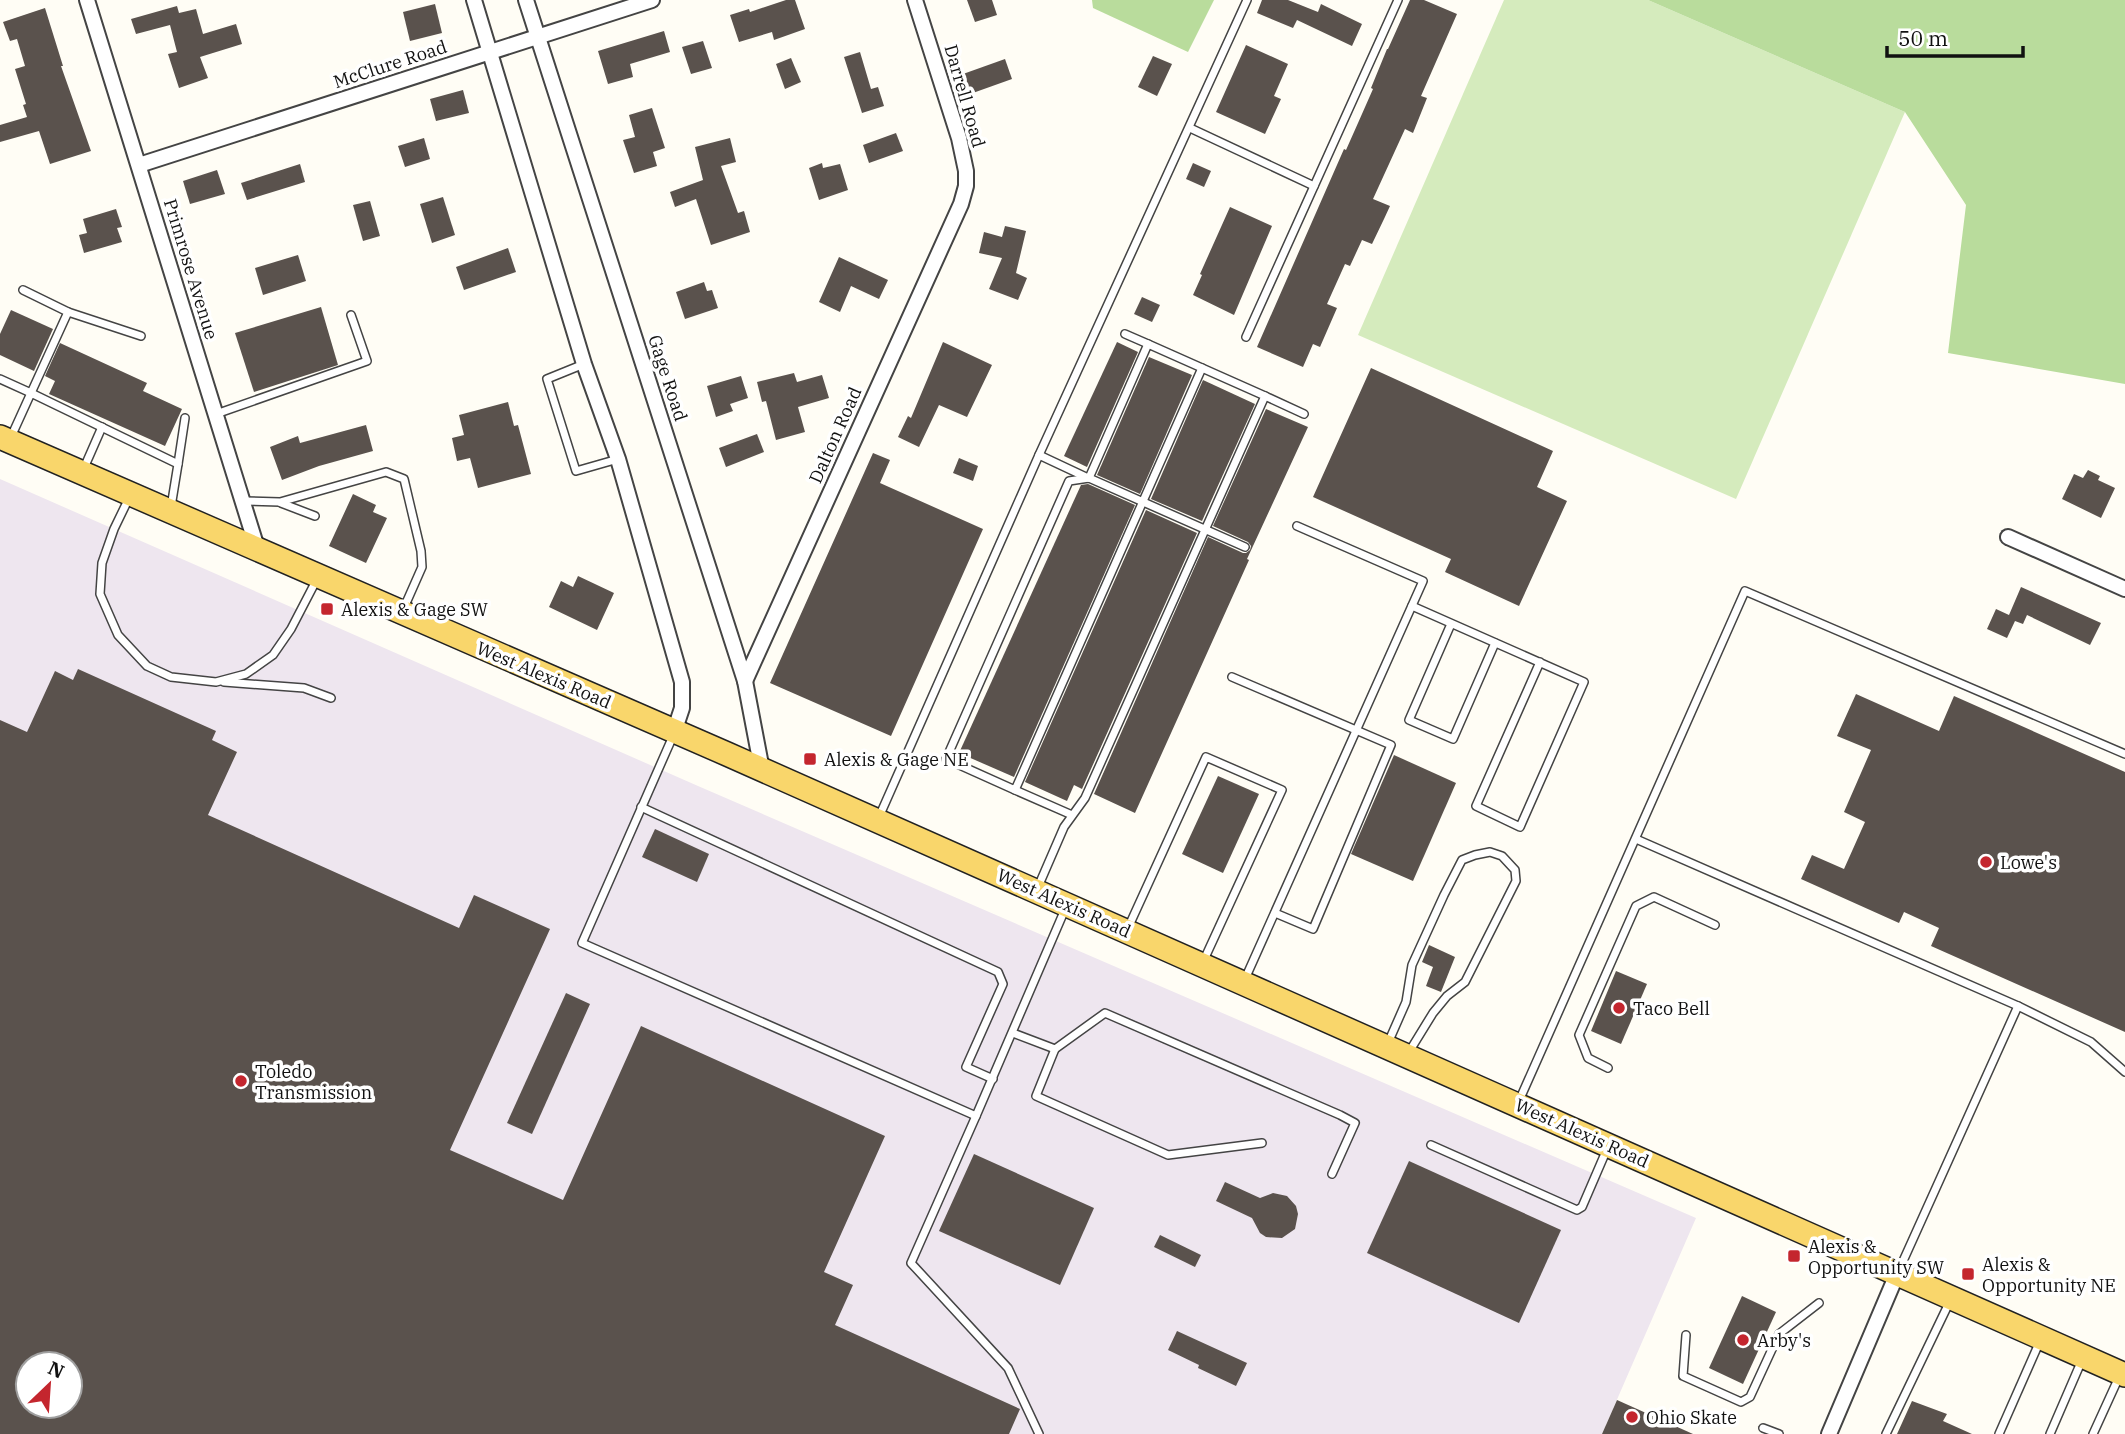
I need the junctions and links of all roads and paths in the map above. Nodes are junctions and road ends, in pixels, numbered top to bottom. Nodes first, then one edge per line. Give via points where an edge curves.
1 (87, 0) edge
2 (474, 0) edge
3 (526, 0) edge
4 (652, 0) edge
5 (915, 0) edge
6 (1247, 0) edge
7 (1398, 0) edge
8 (538, 37) junction
9 (490, 52) junction
10 (1190, 128) junction
11 (139, 165) junction
12 (1314, 186) junction
13 (961, 204) joint
14 (23, 290) dead end
15 (68, 312) junction
16 (351, 315) dead end
17 (1125, 334) dead end
18 (141, 336) dead end
19 (1246, 337) dead end
20 (1148, 344) junction
21 (584, 364) junction
22 (1202, 368) junction
23 (0, 379) edge
24 (32, 393) junction
25 (1265, 396) junction
26 (216, 414) junction
27 (1304, 414) dead end
28 (185, 418) dead end
29 (102, 427) junction
30 (4, 439) edge
31 (1039, 456) junction
32 (618, 459) junction
33 (177, 464) junction
34 (82, 473) junction
35 (1089, 478) junction
36 (131, 495) junction
37 (242, 501) junction
38 (280, 502) junction
39 (1142, 502) junction
40 (170, 512) junction
41 (316, 516) dead end
42 (1297, 526) dead end
43 (1205, 530) junction
44 (2008, 537) dead end
45 (1245, 547) dead end
46 (258, 551) junction
47 (318, 577) junction
48 (2125, 589) edge
49 (1412, 606) junction
50 (401, 613) junction
51 (1451, 624) junction
52 (1495, 643) junction
53 (1540, 662) junction
54 (1232, 677) dead end
55 (745, 681) junction
56 (216, 682) junction
57 (331, 698) dead end
58 (1357, 730) junction
59 (674, 732) junction
60 (2125, 754) edge
61 (762, 770) junction
62 (1015, 790) junction
63 (641, 807) junction
64 (1072, 815) junction
65 (877, 820) junction
66 (1636, 839) junction
67 (1036, 891) junction
68 (1067, 905) junction
69 (1275, 913) junction
70 (1714, 925) dead end
71 (1126, 931) junction
72 (1202, 965) junction
73 (1243, 983) junction
74 (2018, 1006) junction
75 (1013, 1033) junction
76 (1055, 1049) junction
77 (1396, 1051) junction
78 (1608, 1068) dead end
79 (2124, 1069) edge
80 (993, 1079) junction
81 (1518, 1104) junction
82 (976, 1116) junction
83 (1262, 1143) dead end
84 (1432, 1145) dead end
85 (1609, 1145) junction
86 (1332, 1174) dead end
87 (1898, 1274) junction
88 (1952, 1297) junction
89 (1819, 1303) dead end
90 (1686, 1335) dead end
91 (2042, 1338) junction
92 (2084, 1356) junction
93 (2123, 1374) edge
94 (1763, 1428) dead end
95 (2052, 1433) edge
96 (1039, 1434) edge
97 (1779, 1434) edge
98 (1829, 1434) edge
99 (1886, 1434) edge
100 (1999, 1434) edge
101 (2092, 1434) edge

1 - 11 street, Primrose Avenue
2 - 9 street
3 - 8 street, Gage Road
4 - 8 street, McClure Road
5 - 13 street, Darrell Road via 966,172
6 - 10 lane
7 - 12 lane
8 - 9 street, McClure Road
8 - 55 street, Gage Road
9 - 11 street, McClure Road
9 - 21 street
10 - 12 lane
10 - 31 lane
11 - 26 street, Primrose Avenue
12 - 19 lane
13 - 55 street, Dalton Road
14 - 15 lane
15 - 18 lane
15 - 24 lane
16 - 26 lane via 367,361
17 - 20 lane
20 - 22 lane
20 - 35 lane
21 - 32 street
21 - 32 lane via 547,379 576,471
22 - 25 lane
22 - 39 lane
23 - 24 lane
24 - 29 lane
24 - 30 lane
25 - 27 lane
25 - 43 lane
26 - 37 street, Primrose Avenue
28 - 33 lane
29 - 33 lane
29 - 34 lane
30 - 34 main road, West Alexis Road
31 - 35 lane
31 - 65 lane
32 - 59 street via 682,682 682,708
33 - 40 lane
34 - 36 main road, West Alexis Road
35 - 39 lane
35 - 62 lane via 1069,481 946,758
36 - 40 main road, West Alexis Road
36 - 56 lane via 102,563 100,594 118,635 147,666 171,677
37 - 38 lane
37 - 46 street, Primrose Avenue
38 - 41 lane
38 - 50 lane via 386,472 404,479 422,567
39 - 43 lane
39 - 62 lane
40 - 46 main road, West Alexis Road
42 - 49 lane via 1423,581
43 - 45 lane
43 - 64 lane via 1085,798
44 - 48 street
46 - 47 main road, West Alexis Road
47 - 50 main road, West Alexis Road
47 - 56 lane via 274,655 246,674
49 - 51 lane
49 - 58 lane
50 - 59 main road, West Alexis Road
51 - 52 lane
51 - 52 lane via 1409,720 1453,739
52 - 53 lane
53 - 53 lane via 1584,682 1520,827 1476,806
54 - 58 lane
55 - 61 street, Gage Road
56 - 57 lane via 304,688
58 - 69 lane
58 - 69 lane via 1391,745 1313,929
59 - 61 main road, West Alexis Road
59 - 63 lane
60 - 66 lane via 1745,591
61 - 65 main road, West Alexis Road
62 - 64 lane
63 - 80 lane via 998,972 1003,984 966,1066
63 - 82 lane via 582,943
64 - 67 lane
65 - 67 main road, West Alexis Road
66 - 74 lane
66 - 81 lane
67 - 68 main road, West Alexis Road
68 - 71 main road, West Alexis Road
68 - 75 lane
69 - 73 lane
70 - 78 lane via 1654,897 1636,906 1578,1035 1588,1058
71 - 72 main road, West Alexis Road
71 - 72 lane via 1206,757 1282,790
72 - 73 main road, West Alexis Road
73 - 77 main road, West Alexis Road
74 - 79 lane via 2091,1042
74 - 87 lane
75 - 76 lane
75 - 80 lane
76 - 83 lane via 1036,1096 1168,1156
76 - 86 lane via 1105,1013 1340,1115 1355,1122
77 - 77 lane via 1465,982 1516,881 1515,870 1502,856 1490,852 1462,860 1412,965
77 - 81 main road, West Alexis Road
80 - 82 lane
81 - 85 main road, West Alexis Road
82 - 96 lane via 911,1263 1008,1368
84 - 85 lane via 1577,1210 1583,1207
85 - 87 main road, West Alexis Road
87 - 88 main road, West Alexis Road
87 - 98 street
88 - 91 main road, West Alexis Road
88 - 99 lane
89 - 90 lane via 1779,1334 1750,1397 1741,1402 1683,1376
91 - 92 main road, West Alexis Road
91 - 100 lane
92 - 93 main road, West Alexis Road
92 - 95 lane
93 - 101 lane
94 - 97 lane

